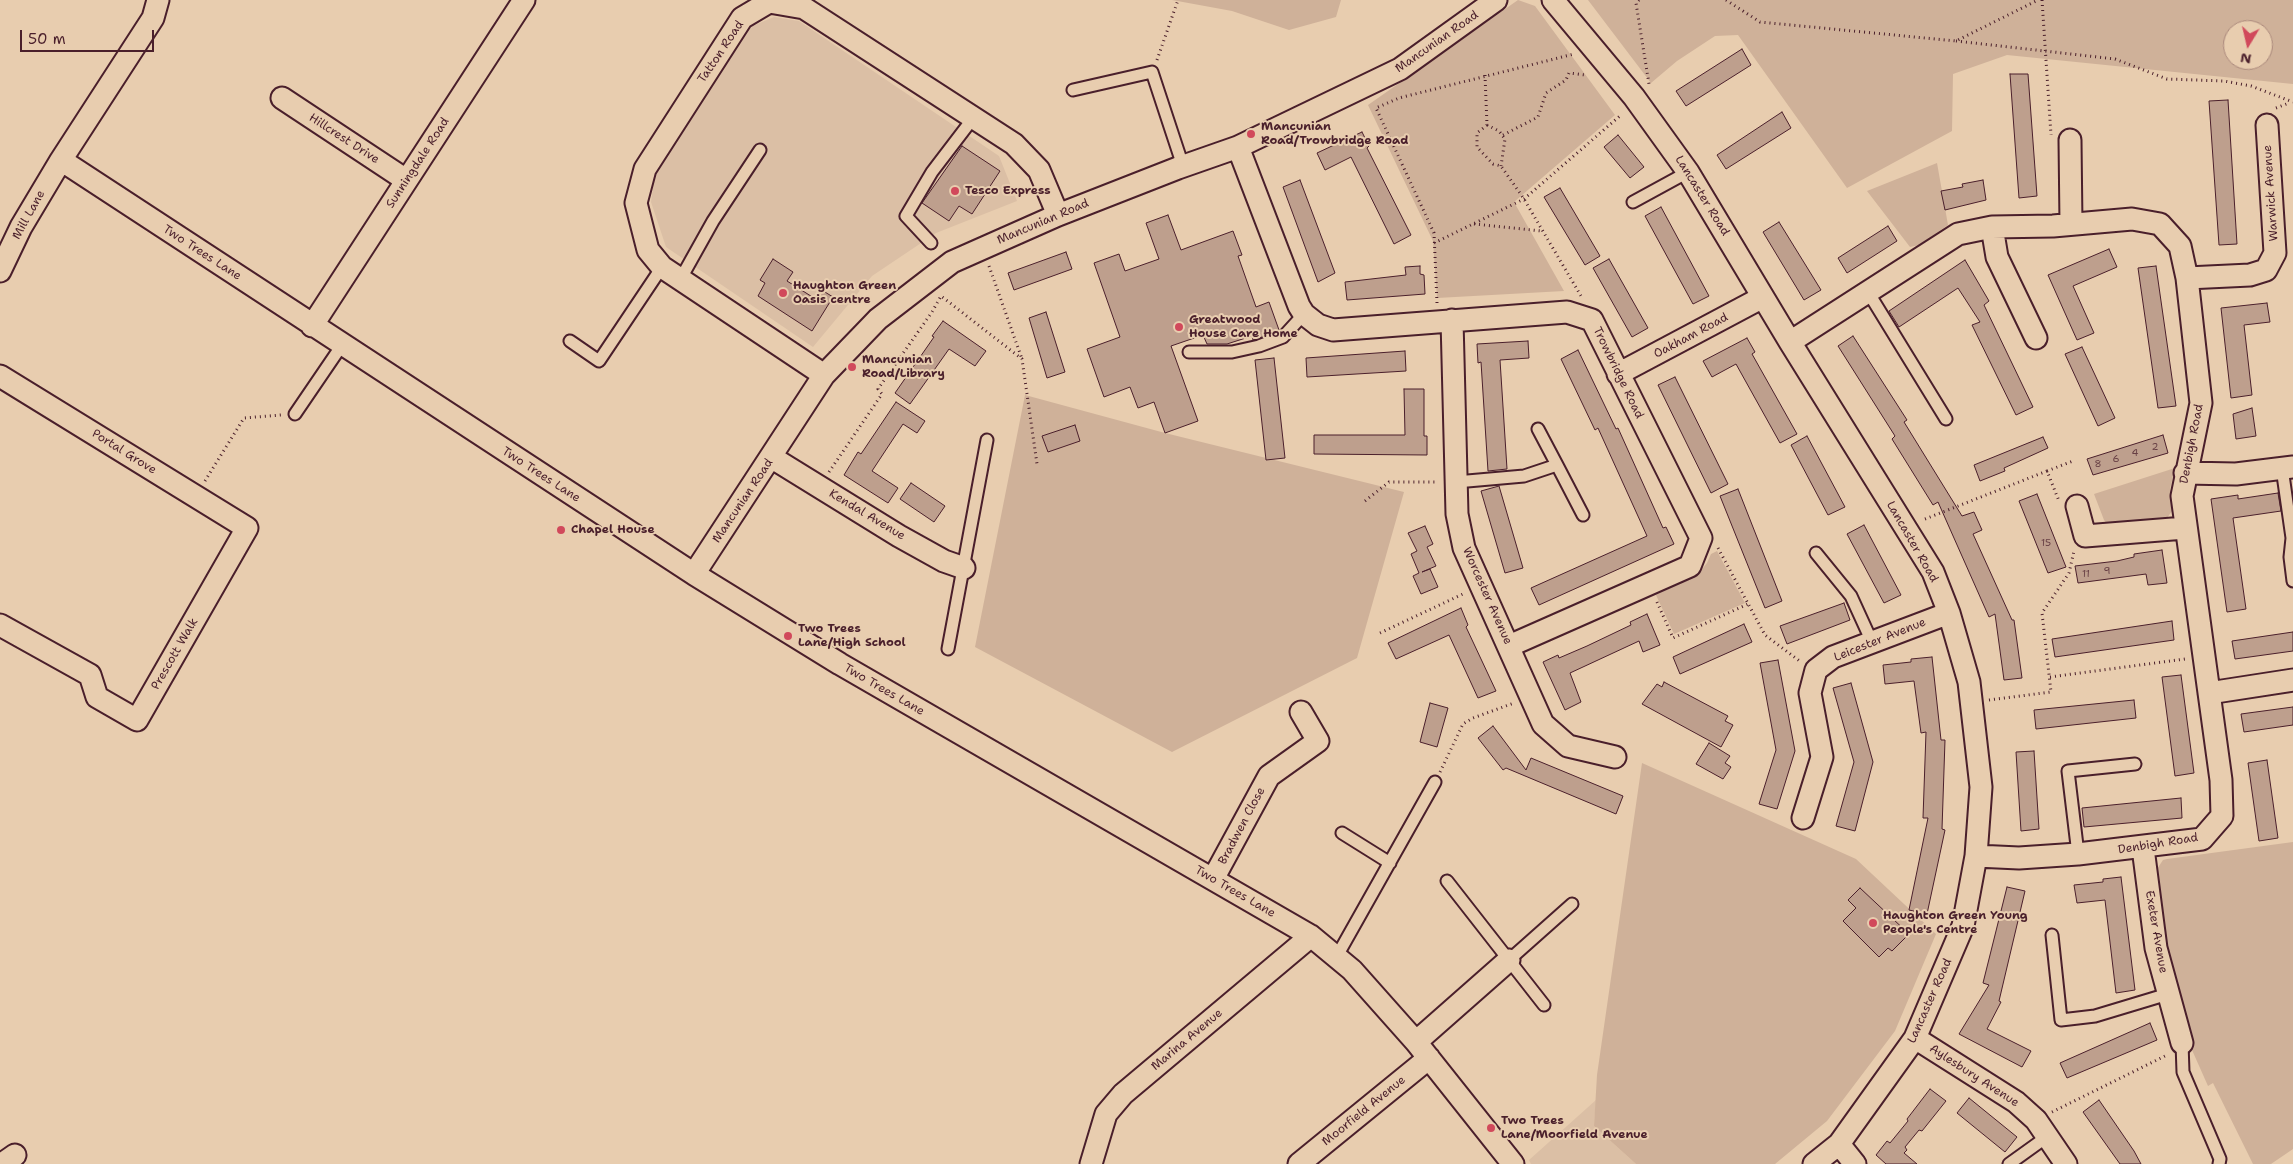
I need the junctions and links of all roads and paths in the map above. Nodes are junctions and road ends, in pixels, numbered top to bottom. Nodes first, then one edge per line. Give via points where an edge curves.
1 (158, 0) edge
2 (524, 0) edge
3 (1178, 0) edge
4 (1496, 0) edge
5 (1553, 0) edge
6 (1726, 0) edge
7 (2040, 0) edge
8 (1636, 1) edge
9 (1956, 41) junction
10 (2044, 50) junction
11 (1574, 54) dead end
12 (1152, 72) junction
13 (1484, 75) junction
14 (1585, 75) dead end
15 (1649, 86) dead end
16 (1073, 90) dead end
17 (282, 98) dead end
18 (2293, 102) edge
19 (1621, 115) dead end
20 (974, 117) junction
21 (1487, 125) junction
22 (2267, 125) dead end
23 (1503, 136) junction
24 (2060, 140) joint
25 (1238, 147) junction
26 (760, 150) dead end
27 (61, 160) junction
28 (1183, 166) junction
29 (1502, 166) junction
30 (1688, 172) junction
31 (406, 180) junction
32 (1524, 199) junction
33 (1633, 202) dead end
34 (1058, 215) junction
35 (1474, 224) junction
36 (2071, 224) junction
37 (1992, 227) junction
38 (1542, 231) junction
39 (931, 243) dead end
40 (1434, 243) junction
41 (990, 266) dead end
42 (662, 267) junction
43 (0, 271) edge
44 (2187, 278) junction
45 (680, 280) junction
46 (1868, 292) junction
47 (1763, 297) junction
48 (1586, 303) dead end
49 (1304, 314) junction
50 (1445, 315) junction
51 (312, 326) junction
52 (2036, 338) dead end
53 (570, 341) dead end
54 (1790, 342) junction
55 (342, 345) junction
56 (1189, 352) dead end
57 (1022, 359) junction
58 (1618, 374) junction
59 (824, 375) junction
60 (0, 376) edge
61 (295, 414) joint
62 (1946, 419) dead end
63 (1538, 429) dead end
64 (987, 440) dead end
65 (772, 457) junction
66 (2073, 460) dead end
67 (1038, 464) dead end
68 (1557, 465) junction
69 (2288, 467) edge
70 (2047, 470) junction
71 (2185, 473) junction
72 (824, 479) dead end
73 (1451, 482) junction
74 (196, 496) junction
75 (1365, 501) dead end
76 (2067, 503) joint
77 (1583, 515) dead end
78 (1924, 519) dead end
79 (247, 528) joint
80 (2185, 528) junction
81 (1716, 544) dead end
82 (2076, 544) dead end
83 (1816, 553) dead end
84 (964, 568) junction
85 (694, 574) junction
86 (2293, 581) edge
87 (1472, 590) dead end
88 (1653, 594) dead end
89 (1748, 604) junction
90 (1949, 613) junction
91 (0, 625) edge
92 (1380, 633) dead end
93 (1872, 642) junction
94 (1509, 646) junction
95 (948, 649) dead end
96 (2186, 659) dead end
97 (1808, 667) dead end
98 (2050, 677) junction
99 (2293, 680) edge
100 (2209, 693) junction
101 (1522, 700) dead end
102 (1971, 702) junction
103 (1301, 712) dead end
104 (1615, 757) dead end
105 (2135, 764) dead end
106 (1436, 782) joint
107 (1803, 818) dead end
108 (1342, 833) dead end
109 (2143, 848) junction
110 (2078, 854) junction
111 (1976, 856) junction
112 (1390, 863) junction
113 (1214, 879) junction
114 (1447, 881) dead end
115 (1572, 904) dead end
116 (2052, 935) dead end
117 (1311, 936) junction
118 (1338, 956) junction
119 (1509, 960) junction
120 (2168, 994) junction
121 (1544, 1005) dead end
122 (1915, 1038) junction
123 (1416, 1042) junction
124 (2179, 1048) junction
125 (1429, 1058) junction
126 (2042, 1128) junction
127 (1839, 1144) junction
128 (1091, 1164) edge
129 (1300, 1164) edge
130 (1514, 1164) edge
131 (1814, 1164) edge
132 (1855, 1164) edge
133 (2009, 1164) edge
134 (2066, 1164) edge
135 (2219, 1164) edge

1 - 27 street, Mill Lane via 153,18
2 - 31 street, Sunningdale Road
3 - 12 path
4 - 25 street, Mancunian Road via 1400,69
5 - 30 street, Lancaster Road via 1634,97
6 - 9 path via 1760,22
7 - 9 path
7 - 10 path
8 - 15 path
9 - 10 path
10 - 18 path via 2116,58 2168,79 2224,81 2251,86
10 - 24 path
11 - 13 path
12 - 16 lane
12 - 28 lane
13 - 21 path
13 - 40 path via 1399,98 1376,108 1434,233
14 - 23 path via 1568,73 1566,80 1546,93 1538,118
17 - 31 street, Hillcrest Drive
19 - 32 path
20 - 34 street, Tatton Road via 1014,144 1039,170
20 - 39 lane via 932,172 906,216
20 - 42 street, Tatton Road via 804,8 769,2 742,18 645,169 636,203 648,250
21 - 23 path
21 - 29 path via 1477,134 1476,148 1493,164
22 - 44 street, Warwick Avenue via 2275,254 2266,270 2250,275
23 - 29 path
24 - 36 street
25 - 28 street, Mancunian Road
25 - 49 street
26 - 45 lane via 713,221
27 - 43 street, Mill Lane via 20,227
27 - 51 street, Two Trees Lane
28 - 34 street, Mancunian Road
29 - 32 path
30 - 33 lane
30 - 47 street, Lancaster Road
31 - 51 street, Sunningdale Road
32 - 35 path
32 - 38 path
34 - 59 street, Mancunian Road via 952,262 878,319
35 - 38 path
35 - 40 path
36 - 37 street, Denbigh Road
36 - 44 street, Denbigh Road via 2132,219 2160,224 2180,246
37 - 46 street, Denbigh Road via 1958,234
37 - 52 street via 1997,257
38 - 48 path
40 - 50 path
41 - 57 path
42 - 45 street, Tatton Road
42 - 53 lane via 599,361
44 - 71 street, Denbigh Road via 2201,403
45 - 59 street, Tatton Road
46 - 54 street, Denbigh Road
46 - 62 lane
47 - 54 street, Lancaster Road
47 - 58 street, Oakham Road
49 - 50 street, Trowbridge Road via 1318,325 1333,330
49 - 56 lane via 1283,338 1259,346 1232,352
50 - 58 street, Trowbridge Road via 1567,312 1592,320
50 - 73 street, Worcester Avenue
51 - 55 street, Two Trees Lane
54 - 90 street, Lancaster Road via 1933,572
55 - 61 lane
55 - 85 street, Two Trees Lane
57 - 67 path
57 - 72 path via 941,296 878,389 882,394
58 - 94 street, Trowbridge Road via 1701,538 1690,566
59 - 65 street, Mancunian Road
60 - 74 street, Portal Grove
61 - 74 path via 244,418
63 - 68 lane
64 - 84 lane
65 - 84 street, Kendal Avenue via 899,536 944,561
65 - 85 street, Mancunian Road
66 - 70 path
68 - 73 lane via 1524,476
68 - 77 lane
69 - 71 street via 2236,474
69 - 86 lane
70 - 76 path
70 - 78 path
71 - 80 street, Denbigh Road via 2182,496
73 - 75 path via 1389,482
73 - 94 street, Worcester Avenue via 1464,548
74 - 79 street, Portal Grove
76 - 80 street via 2085,536
79 - 91 street, Prescott Walk via 138,720 97,697 90,675
80 - 100 street, Denbigh Road
81 - 89 path
82 - 98 path via 2070,573 2042,613
83 - 93 lane via 1851,596
84 - 95 lane
85 - 113 street, Two Trees Lane via 840,664
87 - 92 path
88 - 89 path via 1673,638
89 - 97 path via 1765,635
90 - 93 street, Leicester Avenue
90 - 102 street, Lancaster Road via 1969,682
93 - 107 street, Leicester Avenue via 1833,657 1816,670 1810,693 1822,757
94 - 104 street, Worcester Avenue via 1543,724 1568,746
96 - 98 path
98 - 102 path via 2052,692
99 - 100 street
100 - 109 street, Denbigh Road via 2222,780 2222,816 2202,839
101 - 106 path via 1462,724
102 - 111 street, Lancaster Road via 1981,787
103 - 113 street, Bradwen Close via 1318,741 1269,776
105 - 110 lane via 2068,771
106 - 112 lane
108 - 112 lane
109 - 110 street, Denbigh Road
109 - 120 street, Exeter Avenue via 2156,948
110 - 111 street, Denbigh Road via 2020,858
111 - 122 street, Lancaster Road via 1963,926
112 - 118 lane
113 - 117 street, Two Trees Lane
114 - 119 lane
115 - 119 lane
116 - 120 lane via 2061,1020 2095,1016
117 - 118 street, Two Trees Lane
117 - 128 street, Marina Avenue via 1123,1094 1106,1114
118 - 123 street, Two Trees Lane
119 - 121 lane
119 - 123 street
120 - 124 street, Exeter Avenue
122 - 126 street, Aylesbury Avenue via 2016,1102
122 - 127 street, Lancaster Road
123 - 125 street, Two Trees Lane
124 - 126 path
124 - 135 lane via 2183,1072 2220,1159
125 - 129 street, Moorfield Avenue
125 - 130 street, Two Trees Lane
126 - 133 lane
126 - 134 street, Aylesbury Avenue
127 - 131 street, Lancaster Road
127 - 132 street

